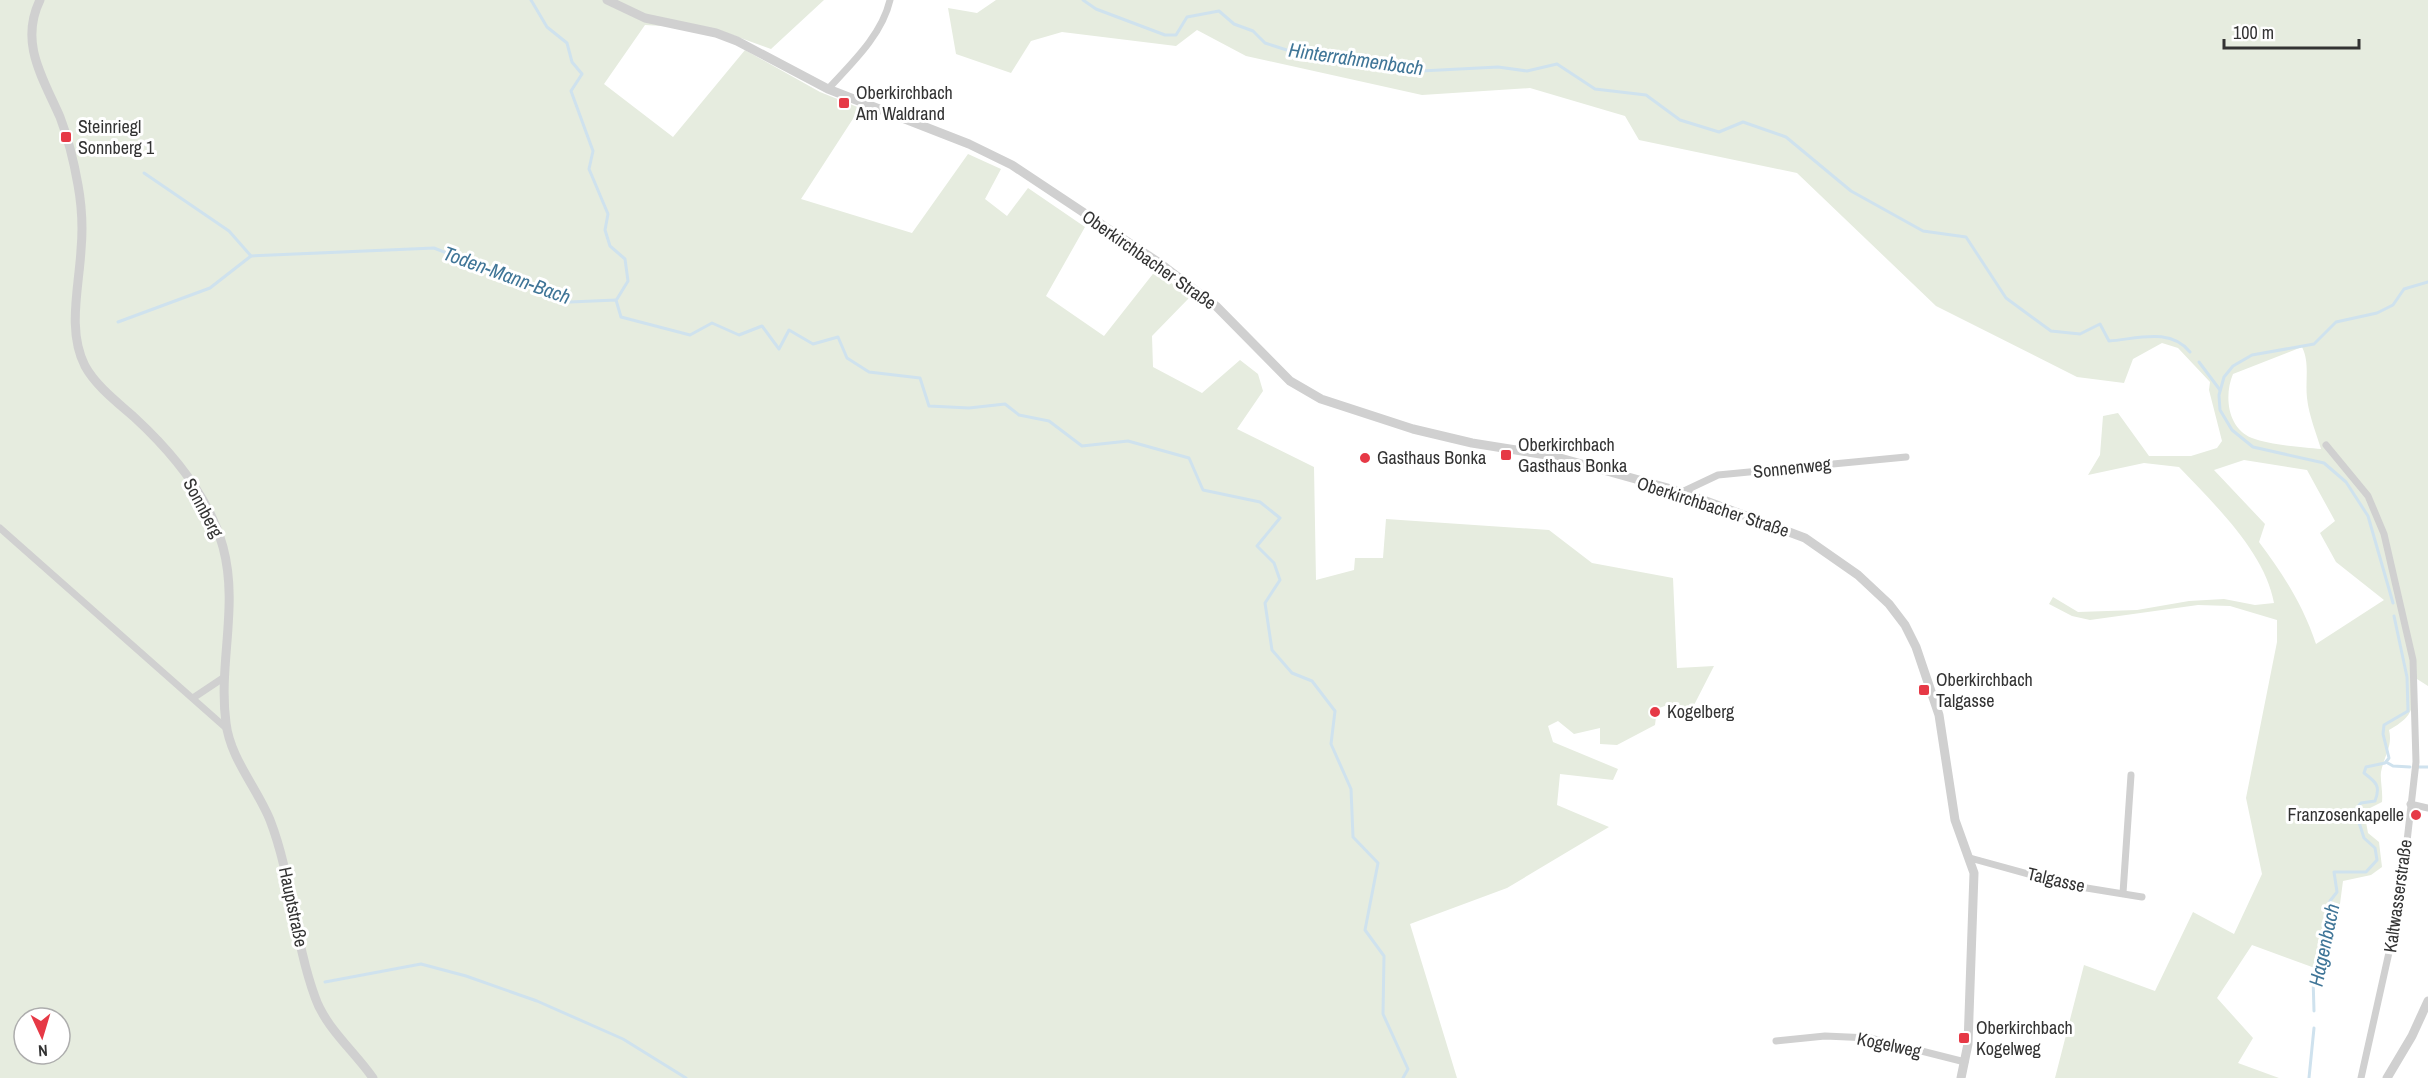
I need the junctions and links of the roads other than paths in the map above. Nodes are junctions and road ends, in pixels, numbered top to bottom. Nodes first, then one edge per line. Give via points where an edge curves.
1 (40, 0) edge
2 (607, 0) edge
3 (890, 0) edge
4 (828, 89) junction
5 (2326, 445) dead end
6 (1906, 457) dead end
7 (1682, 492) junction
8 (0, 528) edge
9 (223, 678) junction
10 (192, 698) junction
11 (226, 728) junction
12 (2131, 775) dead end
13 (2410, 804) junction
14 (2428, 808) edge
15 (1970, 858) junction
16 (2123, 893) junction
17 (2142, 897) dead end
18 (2428, 1001) edge
19 (1776, 1041) dead end
20 (1965, 1062) junction
21 (373, 1078) edge
22 (1961, 1078) edge
23 (2361, 1078) edge
24 (2387, 1078) edge

1 - 9 street, Sonnberg via 31,33 35,63 64,129 78,184 82,220 76,316 79,348 87,369 101,387 180,466 211,516 228,572 230,605
2 - 4 street, Oberkirchbacher Straße via 645,18 737,41
3 - 4 street via 887,14 862,53
4 - 7 street, Oberkirchbacher Straße via 1012,165 1161,264 1224,314 1290,381 1321,399 1419,431 1553,456
5 - 13 street, Kaltwasserstraße via 2368,496 2384,534 2413,660 2416,747
6 - 7 street, Sonnenweg via 1718,475
7 - 15 street, Oberkirchbacher Straße via 1805,538 1858,575 1889,604 1913,638 1939,715 1955,820
8 - 10 street
9 - 10 street
9 - 11 street, Sonnberg
10 - 11 street
11 - 21 street, Hauptstraße via 268,816 281,853 315,1000
12 - 16 street
13 - 14 street
13 - 23 street, Kaltwasserstraße via 2400,903
15 - 16 street, Talgasse via 2068,885
15 - 20 street, Oberkirchbacher Straße via 1974,873 1974,922
16 - 17 street, Talgasse
18 - 24 street
19 - 20 street, Kogelweg via 1825,1035 1870,1038
20 - 22 street, Oberkirchbacher Straße

